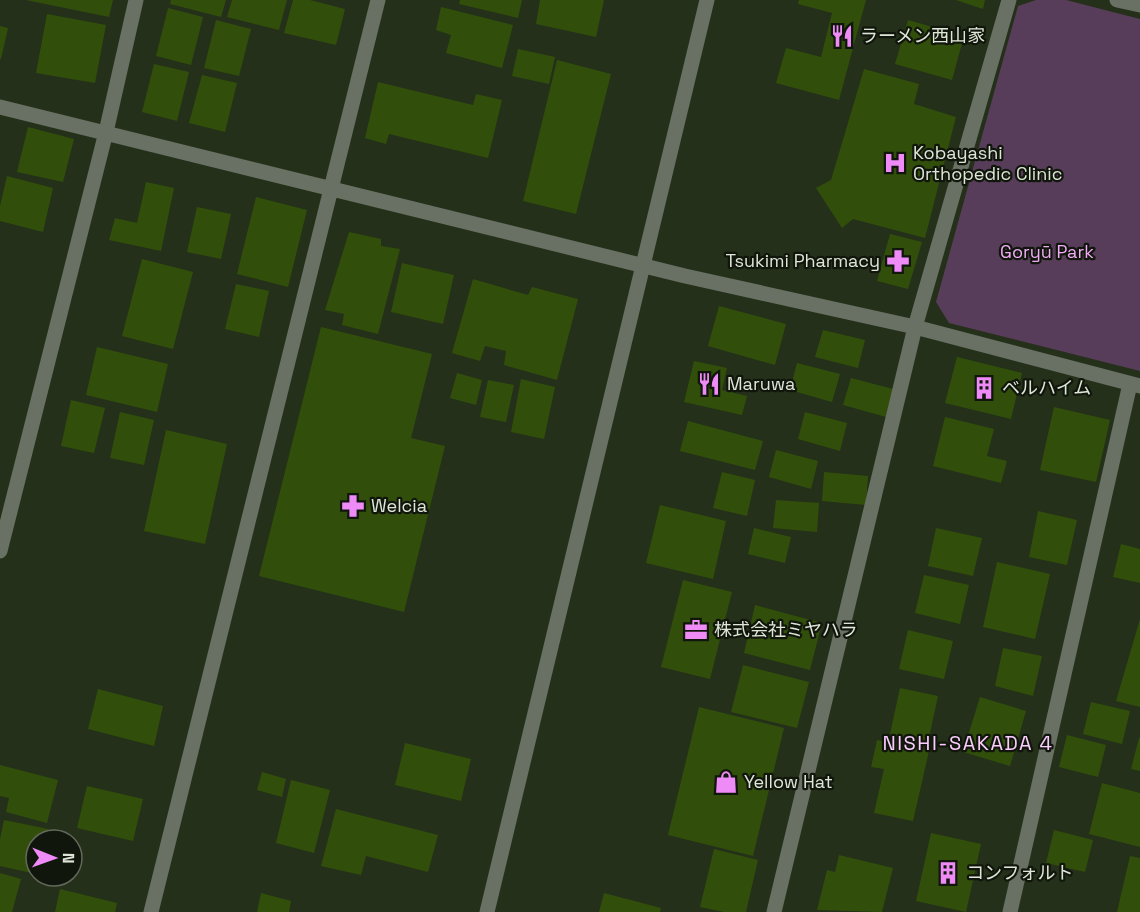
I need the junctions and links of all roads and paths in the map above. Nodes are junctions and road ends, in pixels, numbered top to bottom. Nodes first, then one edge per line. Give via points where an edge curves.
1 (136, 0) edge
2 (376, 0) edge
3 (708, 0) edge
4 (1009, 0) edge
5 (1117, 0) edge
6 (1140, 6) edge
7 (0, 107) edge
8 (106, 132) junction
9 (332, 187) junction
10 (642, 265) junction
11 (915, 327) junction
12 (1135, 385) edge
13 (0, 551) edge
14 (151, 912) edge
15 (487, 912) edge
16 (774, 912) edge
17 (1010, 912) edge

1 - 8 street
2 - 9 street
3 - 10 street
4 - 11 street
5 - 6 street
7 - 8 street
8 - 9 street
8 - 13 street
9 - 10 street
9 - 14 street
10 - 11 street
10 - 15 street
11 - 12 street
11 - 16 street
12 - 17 street

